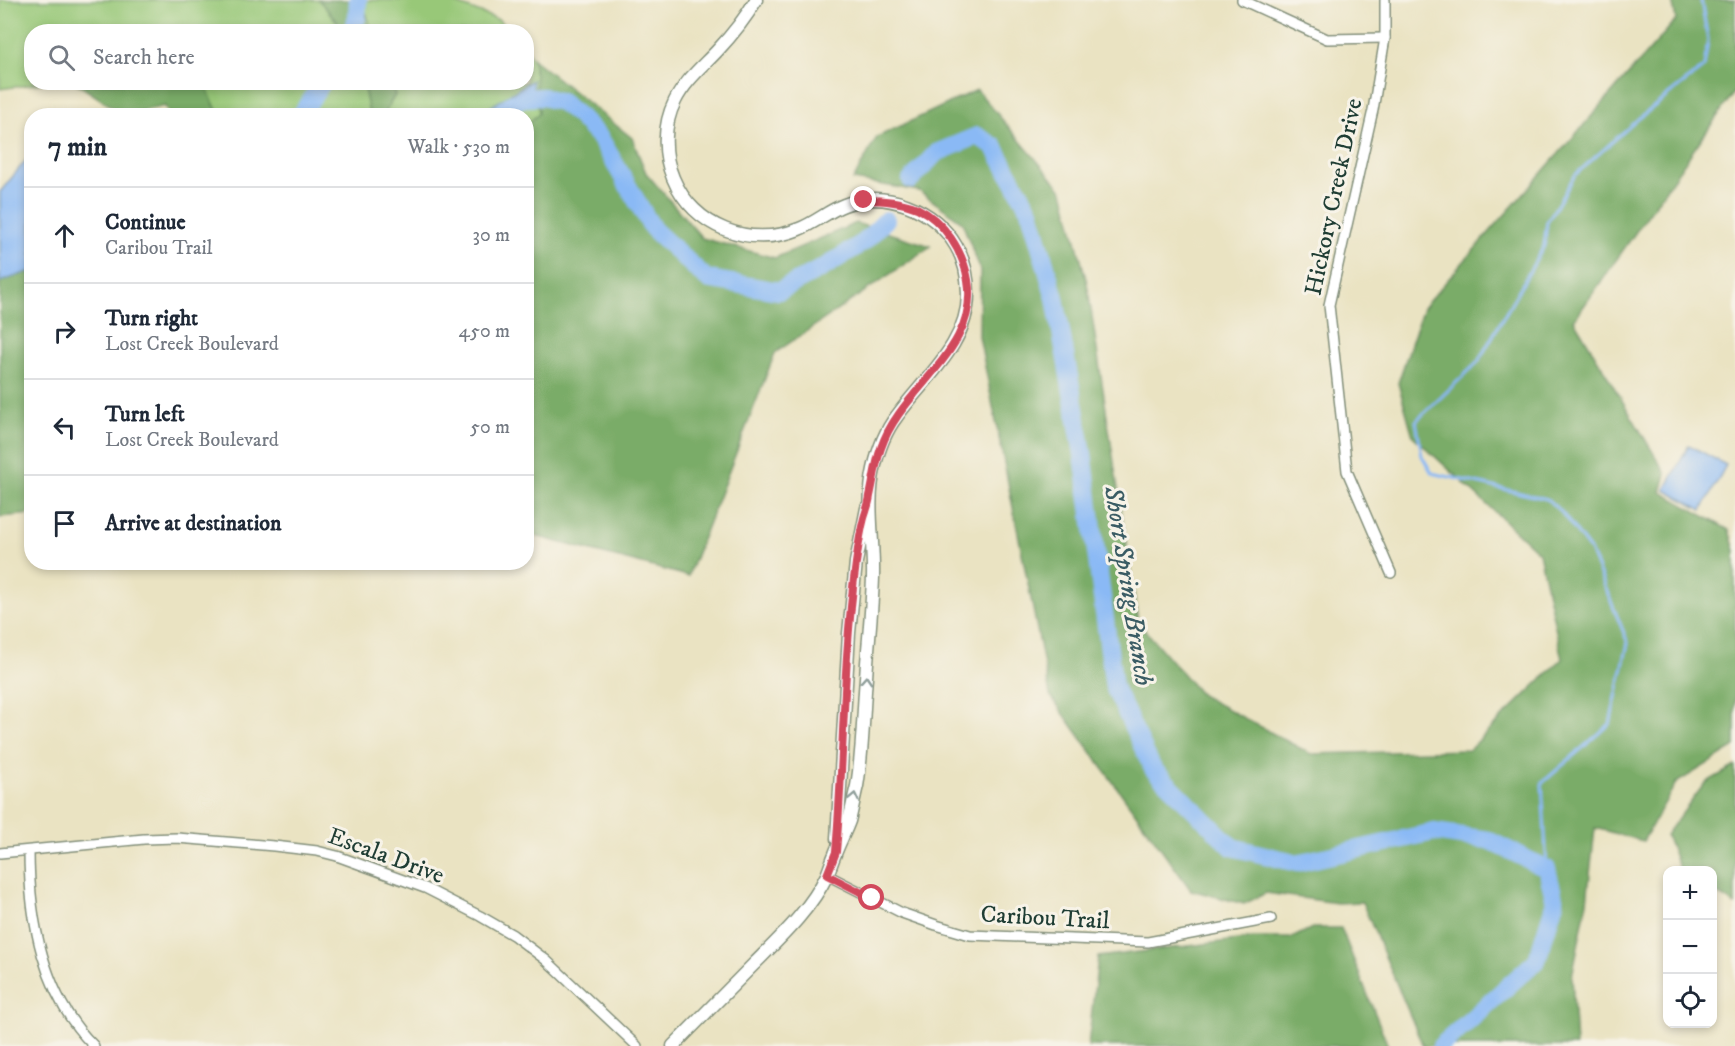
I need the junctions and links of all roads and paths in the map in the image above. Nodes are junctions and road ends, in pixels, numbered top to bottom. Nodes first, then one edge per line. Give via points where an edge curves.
1 (756, 0) edge
2 (1242, 0) edge
3 (1385, 0) edge
4 (1385, 38) junction
5 (870, 498) junction
6 (1391, 573) dead end
7 (843, 738) junction
8 (861, 739) junction
9 (29, 851) junction
10 (836, 852) junction
11 (0, 853) edge
12 (827, 875) junction
13 (1271, 919) dead end
14 (94, 1046) edge
15 (637, 1046) edge
16 (673, 1046) edge

1 - 5 street via 744,20 687,81 668,118 665,144 669,167 676,187 690,206 722,229 754,236 800,229 844,204 864,200 917,208 945,230 956,245 968,281 964,326 954,345 895,417 874,468
2 - 4 street via 1327,39
3 - 4 street, Hickory Creek Drive
4 - 6 street, Hickory Creek Drive via 1373,110 1329,305 1347,471
5 - 7 street via 856,562
8 -> 5 street via 873,575
7 - 8 street
7 - 10 street
10 -> 8 street via 849,820
9 - 11 street, Escala Drive
9 - 14 street via 33,911 45,963 70,1016
9 - 15 street, Escala Drive via 177,838 337,856 424,888 513,935 546,960
10 - 12 street
12 - 13 street, Caribou Trail via 902,913 970,935 1148,942
12 - 16 street via 808,906 782,936

